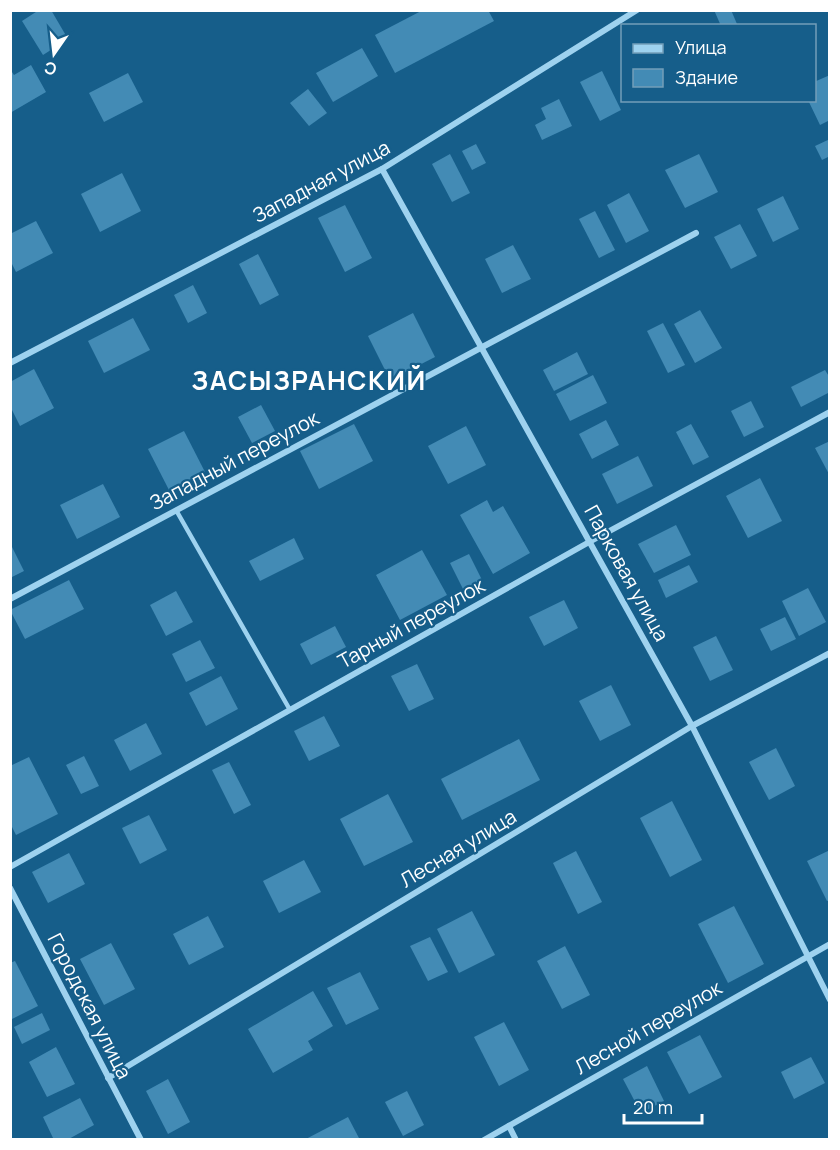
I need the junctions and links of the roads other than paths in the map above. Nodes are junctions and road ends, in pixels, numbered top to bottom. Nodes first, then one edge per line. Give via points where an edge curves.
1 (637, 10) edge
2 (382, 169) junction
3 (696, 233) dead end
4 (479, 346) junction
5 (10, 363) edge
6 (830, 412) edge
7 (176, 510) junction
8 (591, 541) junction
9 (10, 599) edge
10 (830, 653) edge
11 (290, 710) junction
12 (692, 726) junction
13 (10, 867) edge
14 (10, 888) edge
15 (830, 944) edge
16 (807, 956) junction
17 (830, 1000) edge
18 (108, 1078) junction
19 (509, 1126) junction
20 (141, 1140) edge
21 (484, 1140) edge
22 (516, 1140) edge

1 - 2 street, Западная улица
2 - 4 street, Парковая улица
2 - 5 street, Западная улица
3 - 4 street, Западный переулок
4 - 7 street, Западный переулок
4 - 8 street, Парковая улица
6 - 8 street, Тарный переулок
7 - 9 street, Западный переулок
7 - 11 lane
8 - 11 street, Тарный переулок
8 - 12 street, Парковая улица
10 - 12 street, Лесная улица
11 - 13 street, Тарный переулок
12 - 16 street, Парковая улица
12 - 18 street, Лесная улица
14 - 18 street, Городская улица
15 - 16 street, Лесной переулок
16 - 17 street, Парковая улица
16 - 19 street, Лесной переулок
18 - 20 street, Городская улица
19 - 21 street, Лесной переулок
19 - 22 street

